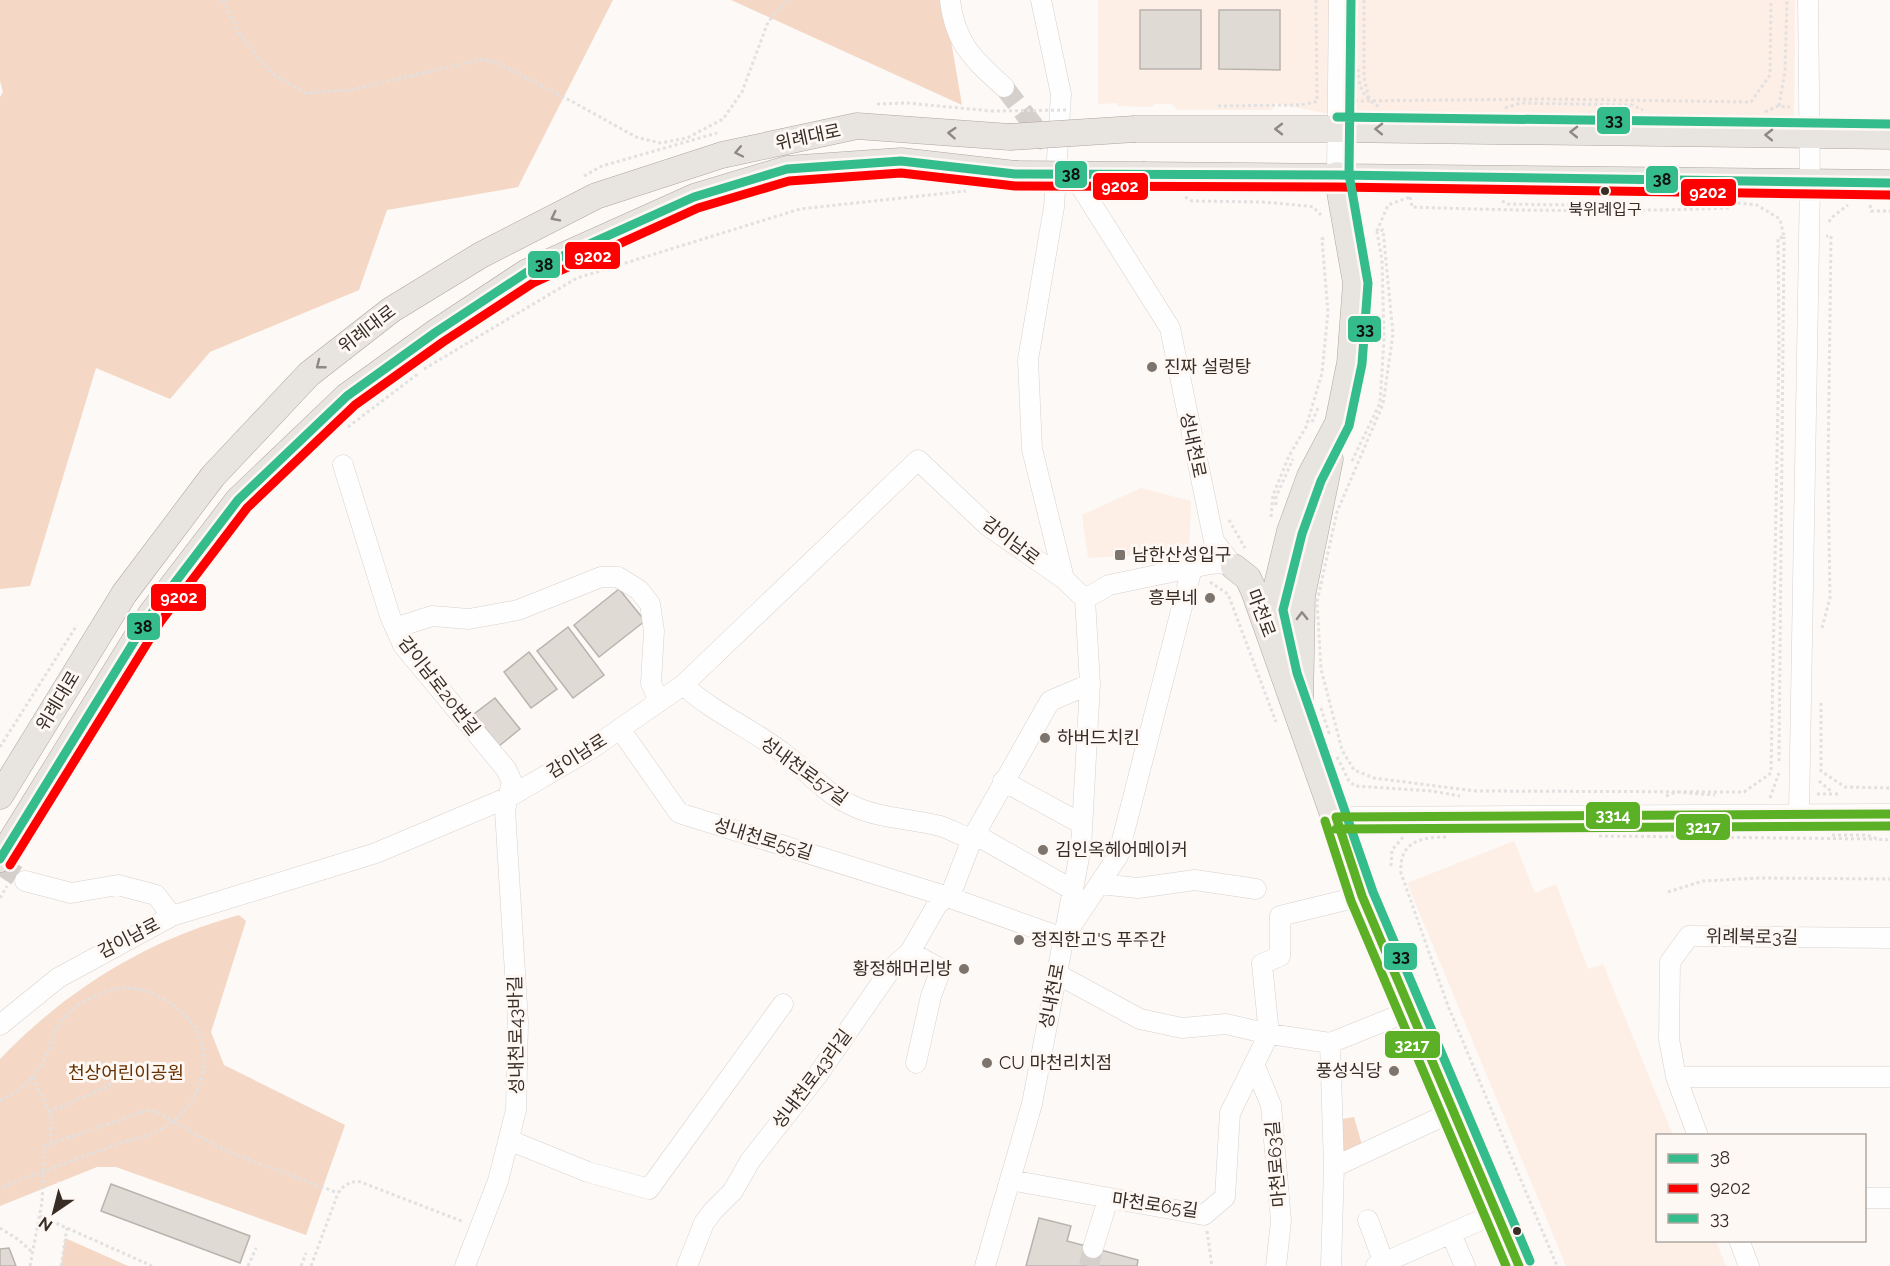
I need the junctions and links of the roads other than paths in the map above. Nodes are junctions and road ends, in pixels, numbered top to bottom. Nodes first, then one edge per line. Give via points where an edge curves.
1 (950, 0) edge
2 (1041, 0) edge
3 (1339, 0) edge
4 (1808, 0) edge
5 (1004, 87) tunnel mouth
6 (1337, 129) junction
7 (1809, 135) junction
8 (1890, 135) edge
9 (1337, 175) junction
10 (1810, 183) junction
11 (1890, 183) edge
12 (1081, 187) dead end
13 (1338, 423) junction
14 (343, 465) dead end
15 (1241, 561) junction
16 (1190, 576) junction
17 (1064, 579) junction
18 (1085, 599) junction
19 (395, 628) junction
20 (1285, 676) junction
21 (1090, 684) junction
22 (683, 685) junction
23 (659, 702) junction
24 (1299, 716) junction
25 (620, 729) junction
26 (1003, 781) junction
27 (0, 796) edge
28 (509, 797) junction
29 (1799, 813) junction
30 (1890, 814) edge
31 (1336, 817) junction
32 (1080, 823) junction
33 (972, 840) junction
34 (12, 873) edge
35 (1100, 884) junction
36 (1073, 890) junction
37 (1256, 890) dead end
38 (945, 896) junction
39 (1362, 897) junction
40 (172, 916) junction
41 (1063, 938) junction
42 (1890, 938) edge
43 (910, 952) junction
44 (1056, 974) junction
45 (783, 1004) dead end
46 (1412, 1010) junction
47 (0, 1025) edge
48 (1269, 1034) junction
49 (1330, 1042) junction
50 (916, 1063) dead end
51 (1254, 1064) junction
52 (1676, 1077) junction
53 (1890, 1077) edge
54 (1454, 1111) junction
55 (1697, 1134) edge
56 (509, 1140) junction
57 (1334, 1167) junction
58 (1010, 1180) junction
59 (1108, 1198) junction
60 (1866, 1198) edge
61 (1890, 1198) edge
62 (1497, 1213) junction
63 (1368, 1220) dead end
64 (1451, 1234) junction
65 (1740, 1242) edge
66 (1093, 1248) tunnel mouth
67 (1382, 1265) edge
68 (465, 1266) edge
69 (687, 1266) edge
70 (985, 1266) edge
71 (1276, 1266) edge
72 (1331, 1266) edge
73 (1465, 1266) edge
74 (1519, 1266) edge
75 (1749, 1266) edge

1 - 5 street via 952,22 967,52
2 - 17 street via 1061,94 1059,158 1028,360 1032,449
3 - 6 street
4 - 7 street
7 -> 6 main road, 위례대로
6 - 9 street
6 -> 27 main road, 위례대로, bridge via 1302,117 1010,137 857,126 722,155 596,196 481,255 391,310 309,374 213,476 124,594
7 - 8 main road, 위례대로
7 - 10 street
9 - 10 main road, 위례대로
9 - 13 main road via 1356,283 1350,363
9 - 34 main road, 위례대로, bridge via 1015,174 901,161 787,169 694,197 527,272 347,396 238,500 151,614
10 - 11 main road, 위례대로
10 - 29 street
12 - 15 street, 성내천로 via 1170,328 1214,541
13 - 20 main road via 1310,476 1290,531 1271,610
24 -> 13 main road via 1302,596
14 - 19 street, 감이남로20번길
15 - 16 street via 1221,563
15 - 20 main road, 마천로
16 - 18 street via 1109,585
16 - 35 street via 1118,856
17 - 18 street
17 - 22 street, 감이남로 via 988,525 918,460
18 - 21 street, 성내천로
19 - 23 street via 432,616 469,619 518,610 601,577 618,577 639,590 650,604 654,631 651,682
19 - 28 street, 감이남로20번길 via 403,645 506,769 512,782
20 - 24 main road, 마천로
21 - 26 street via 1050,701
21 - 32 street, 성내천로
22 - 23 street, 감이남로
22 - 33 street, 성내천로57길 via 703,703 783,752 822,788 850,805 878,816 941,827
23 - 25 street, 감이남로
24 - 31 main road, 마천로
25 - 28 street, 감이남로
25 - 38 street, 성내천로55길 via 679,813
26 - 32 street
26 - 33 street
28 - 40 street, 감이남로 via 376,854
28 - 56 street, 성내천로43바길 via 505,810 518,1022 516,1110
29 - 30 street
29 - 31 street
31 - 39 main road, 마천로
32 - 36 street, 성내천로 via 1081,847
33 - 36 street, 성내천로57길 via 983,838
33 - 38 street via 952,891
34 - 40 street via 71,893 118,885 156,895
35 - 37 street via 1138,888 1195,880
35 - 41 street
36 - 41 street, 성내천로
38 - 41 street, 성내천로55길
38 - 43 street, 성내천로43라길
39 - 46 main road, 마천로
39 - 48 street via 1280,916 1280,957 1262,964
40 - 47 street, 감이남로 via 58,978
41 - 44 street, 성내천로
42 - 52 street, 위례북로3길 via 1689,936 1670,962 1669,1039
43 - 50 street via 941,969
43 - 69 street, 성내천로43라길 via 891,969 819,1073 750,1161 733,1191 704,1223
44 - 48 street via 1140,1019 1182,1028 1226,1024
44 - 58 street, 성내천로 via 1032,1104
45 - 56 street via 649,1189 620,1183
46 - 49 street
46 - 54 main road, 마천로
48 - 49 street
48 - 51 street, 마천로65길
49 - 57 street
51 - 59 street, 마천로65길 via 1230,1113 1225,1197 1204,1215
51 - 71 street, 마천로63길 via 1271,1105 1281,1221
52 - 53 street
52 - 55 street, 위례북로3길
54 - 57 street
54 - 62 main road, 마천로
56 - 68 street, 성내천로43바길
57 - 72 street
58 - 59 street, 마천로65길
58 - 70 street, 성내천로
59 - 66 street
60 - 61 street
62 - 64 street
62 - 74 main road, 마천로
63 - 67 street
64 - 67 street
64 - 73 street
65 - 75 street

